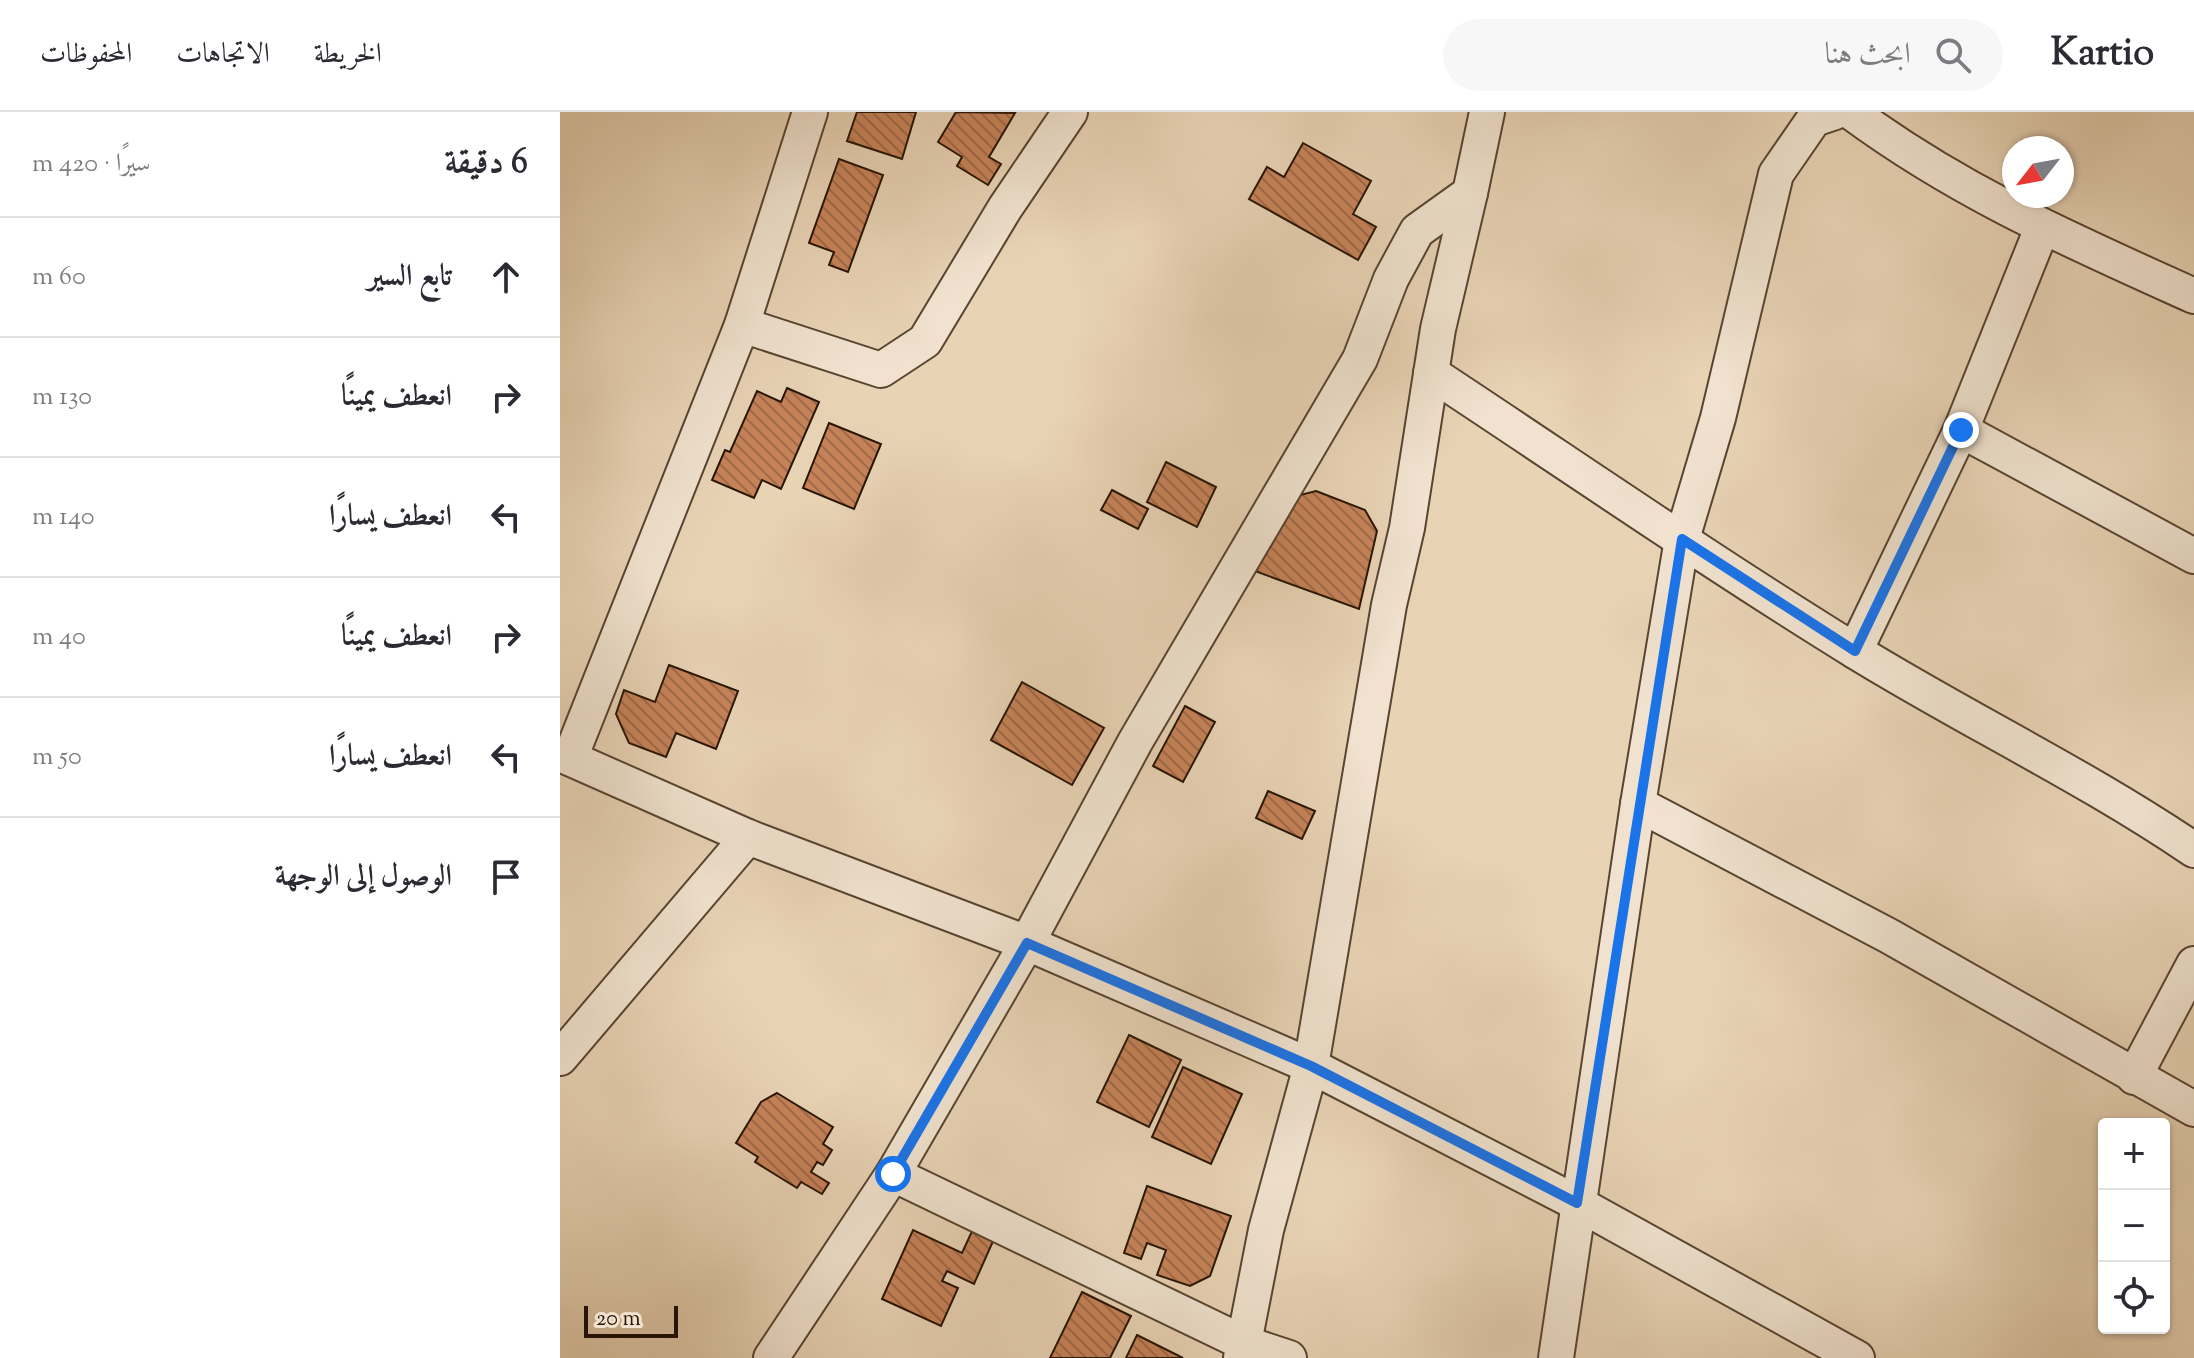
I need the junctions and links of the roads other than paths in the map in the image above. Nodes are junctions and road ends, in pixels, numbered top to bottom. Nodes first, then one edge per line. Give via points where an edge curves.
1 (810, 112) edge
2 (1070, 112) edge
3 (1487, 112) edge
4 (1851, 112) edge
5 (1815, 114) edge
6 (1470, 193) junction
7 (2042, 228) junction
8 (2194, 296) edge
9 (742, 325) junction
10 (1431, 373) junction
11 (1961, 430) junction
12 (1682, 539) junction
13 (2194, 556) edge
14 (1855, 651) junction
15 (565, 756) edge
16 (1638, 804) junction
17 (748, 837) junction
18 (2194, 850) edge
19 (1027, 943) junction
20 (2194, 964) edge
21 (560, 1058) edge
22 (1311, 1066) junction
23 (2134, 1077) junction
24 (2194, 1109) edge
25 (893, 1174) junction
26 (1577, 1203) junction
27 (1242, 1350) edge
28 (771, 1358) edge
29 (1289, 1358) edge
30 (1556, 1358) edge
31 (1857, 1358) edge

1 - 9 street
2 - 9 street via 925,341 881,370
3 - 6 street
4 - 7 street via 1936,172
5 - 12 street via 1776,174 1718,418
6 - 10 street
6 - 19 street via 1417,231 1391,279 1360,359 1143,728
7 - 8 street
7 - 11 street
9 - 15 street
10 - 12 street
10 - 22 street
11 - 13 street
11 - 14 street
12 - 14 street
12 - 16 street
14 - 18 street via 2123,802
15 - 17 street
16 - 23 street via 1889,936
16 - 26 street
17 - 19 street
17 - 21 street
19 - 22 street
19 - 25 street
20 - 23 street
22 - 26 street
22 - 27 street via 1266,1230
23 - 24 street
25 - 27 street
25 - 28 street
26 - 30 street
26 - 31 street
27 - 29 street

